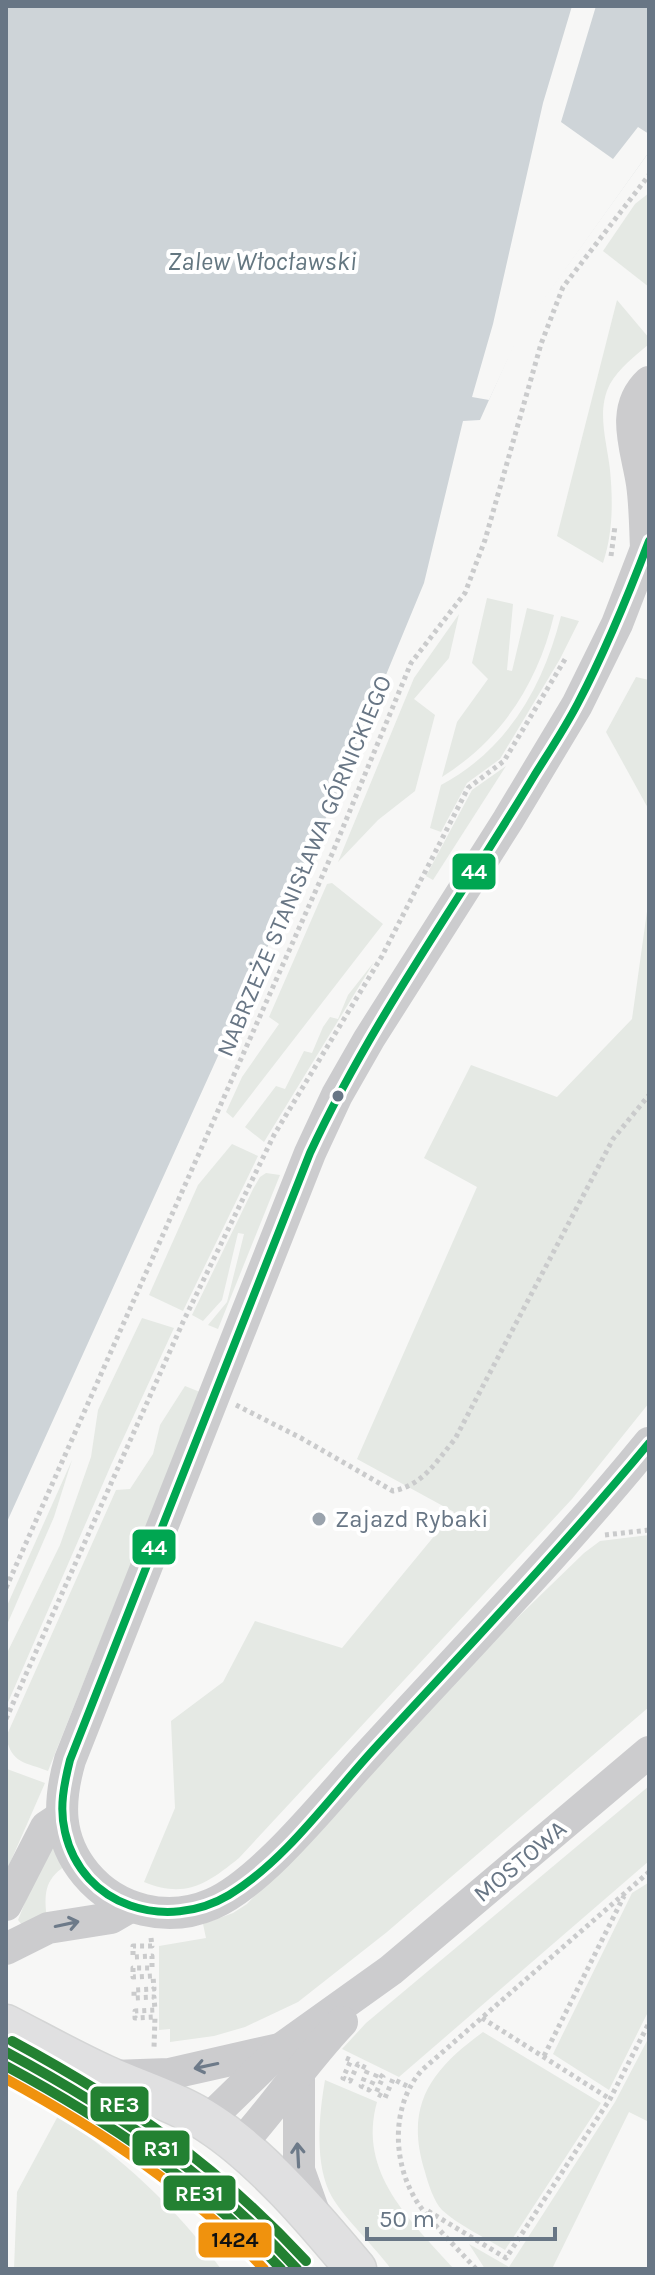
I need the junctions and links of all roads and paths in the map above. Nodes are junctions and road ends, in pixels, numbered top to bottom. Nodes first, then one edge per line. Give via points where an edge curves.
1 (649, 177) edge
2 (649, 382) edge
3 (615, 515) dead end
4 (647, 544) edge
5 (611, 558) dead end
6 (570, 651) dead end
7 (649, 1095) edge
8 (214, 1394) junction
9 (649, 1443) edge
10 (637, 1473) edge
11 (649, 1530) edge
12 (596, 1535) dead end
13 (6, 1588) edge
14 (6, 1719) edge
15 (649, 1752) edge
16 (61, 1817) junction
17 (648, 1874) edge
18 (627, 1891) junction
19 (6, 1905) edge
20 (130, 1907) junction
21 (151, 1933) dead end
22 (6, 1949) edge
23 (482, 2018) junction
24 (649, 2023) edge
25 (6, 2025) edge
26 (341, 2056) dead end
27 (544, 2056) junction
28 (153, 2057) dead end
29 (290, 2061) junction
30 (105, 2076) junction
31 (409, 2087) junction
32 (610, 2099) junction
33 (207, 2121) junction
34 (240, 2145) junction
35 (420, 2207) junction
36 (321, 2229) junction
37 (356, 2269) edge
38 (476, 2269) edge

1 - 13 path, NABRZEŻE STANISŁAWA GÓRNICKIEGO via 563,287 465,593 411,663 325,871
2 - 4 street via 633,403 632,417
3 - 5 path
4 - 8 street via 617,624 577,705 337,1095
6 - 14 path via 504,761 468,788 382,956 274,1135 183,1322
7 - 8 path via 613,1139 455,1439 425,1477 393,1491
8 - 16 street via 77,1742
9 - 10 street
10 - 20 street via 258,1871 231,1894 199,1909 167,1913
11 - 12 path
15 - 29 street, MOSTOWA via 391,1970 312,2054
16 - 19 street via 46,1827
16 - 20 street via 82,1869 99,1888
17 - 18 path
18 - 23 path
18 - 27 path
22 -> 20 street via 48,1928 111,1918
21 - 28 path via 152,1946 133,1946 133,1957 152,1956 152,1968 133,1968 133,1977 153,1976 154,1989 134,1990 134,1998 154,1997 155,2010 135,2011 135,2018 155,2017
23 - 27 path
23 - 31 path
24 - 32 path
25 - 30 main road
26 - 31 path via 351,2060 343,2078 350,2081 358,2064 368,2069 361,2086 369,2090 377,2073 383,2077 376,2093 385,2098 393,2079
27 - 32 path
29 -> 30 street
29 - 33 street, MOSTOWA
29 - 34 street, MOSTOWA
36 -> 29 street via 299,2170
30 - 33 main road
31 - 35 path via 399,2116 398,2141
32 - 35 path via 506,2258
33 - 34 main road
34 - 36 main road
35 - 38 path
36 - 37 main road

